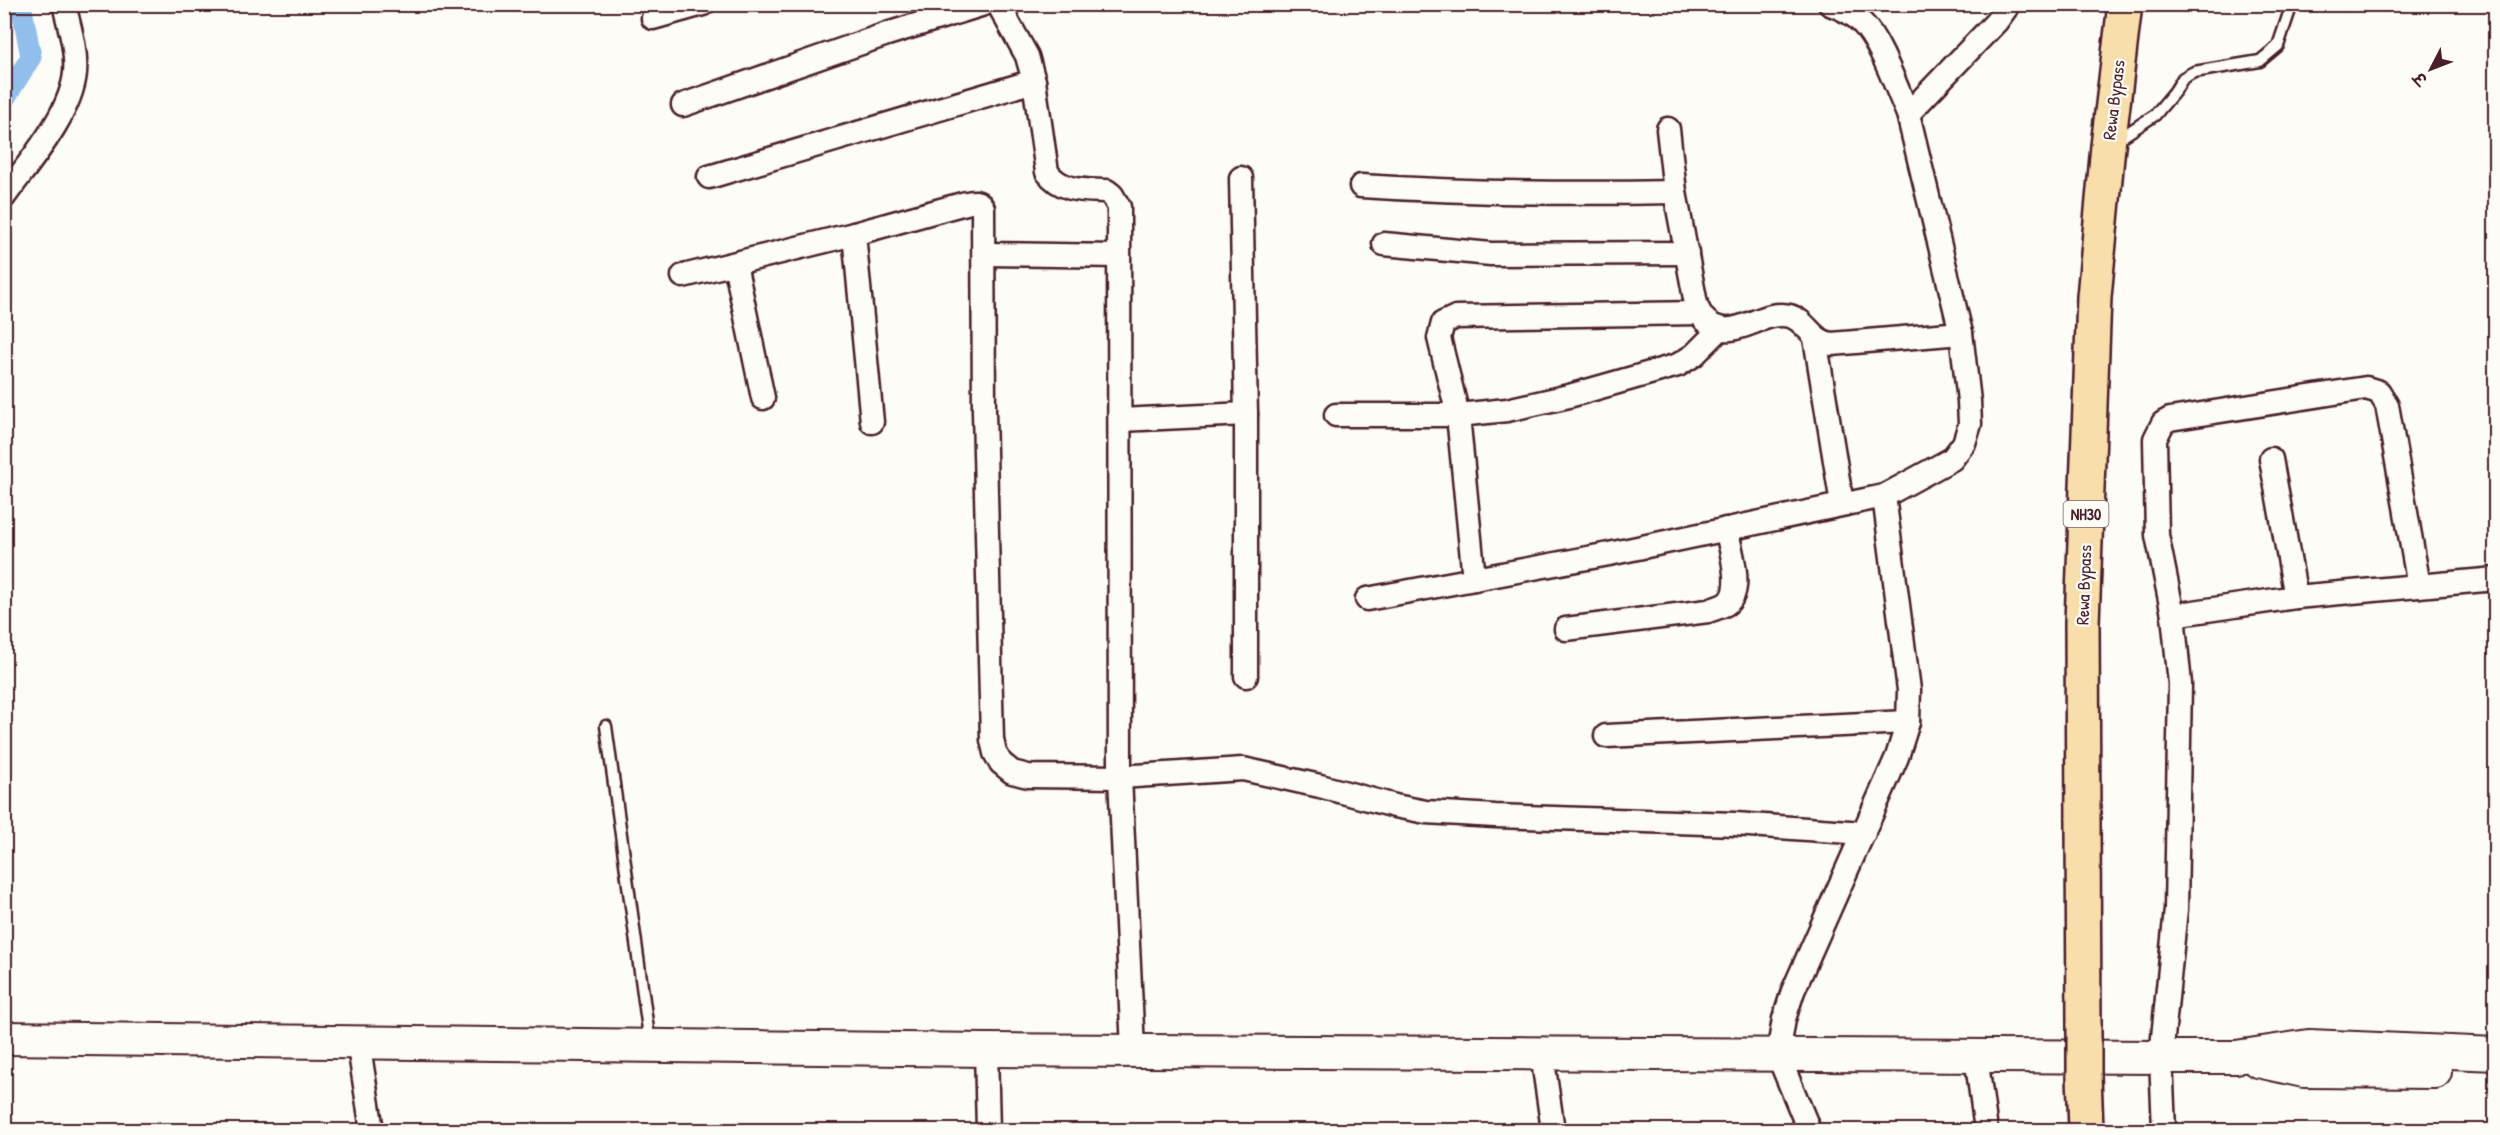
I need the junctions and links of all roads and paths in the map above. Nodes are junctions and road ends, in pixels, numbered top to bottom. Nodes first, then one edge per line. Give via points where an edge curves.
1 (64, 4) edge
2 (703, 4) edge
3 (984, 4) edge
4 (998, 4) edge
5 (1830, 4) edge
6 (2009, 4) edge
7 (2125, 4) edge
8 (2292, 4) edge
9 (653, 18) dead end
10 (1034, 81) junction
11 (683, 105) dead end
12 (1908, 114) junction
13 (1668, 129) dead end
14 (2108, 146) junction
15 (709, 177) dead end
16 (1241, 178) dead end
17 (1361, 186) dead end
18 (1675, 192) junction
19 (4, 197) edge
20 (854, 234) junction
21 (1384, 244) dead end
22 (1687, 253) junction
23 (985, 254) junction
24 (1118, 256) junction
25 (735, 264) junction
26 (683, 276) dead end
27 (1698, 313) junction
28 (1719, 330) junction
29 (1961, 333) junction
30 (1815, 338) junction
31 (763, 398) dead end
32 (1246, 414) junction
33 (1336, 415) dead end
34 (1458, 415) junction
35 (1120, 420) junction
36 (872, 422) dead end
37 (2271, 459) dead end
38 (1884, 496) junction
39 (1842, 504) junction
40 (1726, 529) junction
41 (1474, 579) junction
42 (2496, 579) edge
43 (2419, 586) junction
44 (2296, 597) junction
45 (1367, 599) dead end
46 (2174, 615) junction
47 (1566, 629) dead end
48 (1246, 676) dead end
49 (1908, 722) junction
50 (606, 726) dead end
51 (1606, 736) dead end
52 (1120, 777) junction
53 (1864, 833) junction
54 (4, 1038) edge
55 (358, 1041) junction
56 (651, 1046) junction
57 (1133, 1049) junction
58 (986, 1050) junction
59 (1542, 1054) junction
60 (2496, 1054) edge
61 (1778, 1055) junction
62 (1976, 1056) junction
63 (2161, 1057) junction
64 (2236, 1057) junction
65 (2496, 1073) edge
66 (372, 1131) edge
67 (988, 1131) edge
68 (1553, 1131) edge
69 (1809, 1131) edge
70 (1986, 1131) edge
71 (2086, 1131) edge
72 (2164, 1131) edge

1 - 19 street via 73,40 75,73 68,99 54,126
2 - 9 street
3 - 11 street
4 - 10 street via 1027,56
5 - 12 street via 1863,23
6 - 12 street
7 - 14 highway, Rewa Bypass / NH30
8 - 14 lane via 2278,46 2260,61 2194,72 2183,78 2155,115
10 - 15 street
10 - 24 street via 1047,172 1067,188 1112,195 1119,207
12 - 29 street
13 - 18 street
14 - 71 highway, Rewa Bypass / NH30, bridge via 2094,297 2082,623
16 - 32 street
17 - 18 street via 1449,192
18 - 22 street
20 - 23 street via 977,202 983,208
20 - 25 street
20 - 36 street
21 - 22 street via 1491,254
22 - 27 street
23 - 24 street
23 - 52 street via 984,411 990,695 995,753 1012,772 1028,776
24 - 35 street
25 - 26 street
25 - 31 street
27 - 28 street
27 - 34 street via 1456,317 1443,323 1439,338
28 - 30 street via 1782,314 1792,316
28 - 34 street via 1678,365 1507,411
29 - 30 street via 1832,344
29 - 38 street via 1970,401 1970,424 1964,443 1952,459
30 - 39 street
32 - 35 street
32 - 48 street
33 - 34 street
34 - 41 street
35 - 52 street
37 - 44 street
38 - 39 street
38 - 49 street via 1909,690
39 - 40 street
40 - 41 street
40 - 47 street via 1736,578 1733,596 1727,604 1708,611
41 - 45 street
42 - 43 street
43 - 44 street
43 - 46 street via 2387,405 2379,392 2366,388 2163,423 2156,439 2155,504 2157,535
44 - 46 street
46 - 63 street via 2180,684 2176,909
49 - 51 street
49 - 53 street
50 - 56 lane
52 - 53 street via 1243,769 1426,812
52 - 57 street
53 - 61 street via 1793,991
54 - 55 street
55 - 56 street
55 - 66 street
56 - 58 street
57 - 58 street
57 - 59 street
58 - 67 street
59 - 61 street
59 - 68 street
60 - 64 street via 2309,1046
61 - 62 street
61 - 69 street
62 - 63 street
62 - 70 street
63 - 64 street
63 - 72 street
64 - 65 street via 2304,1071

